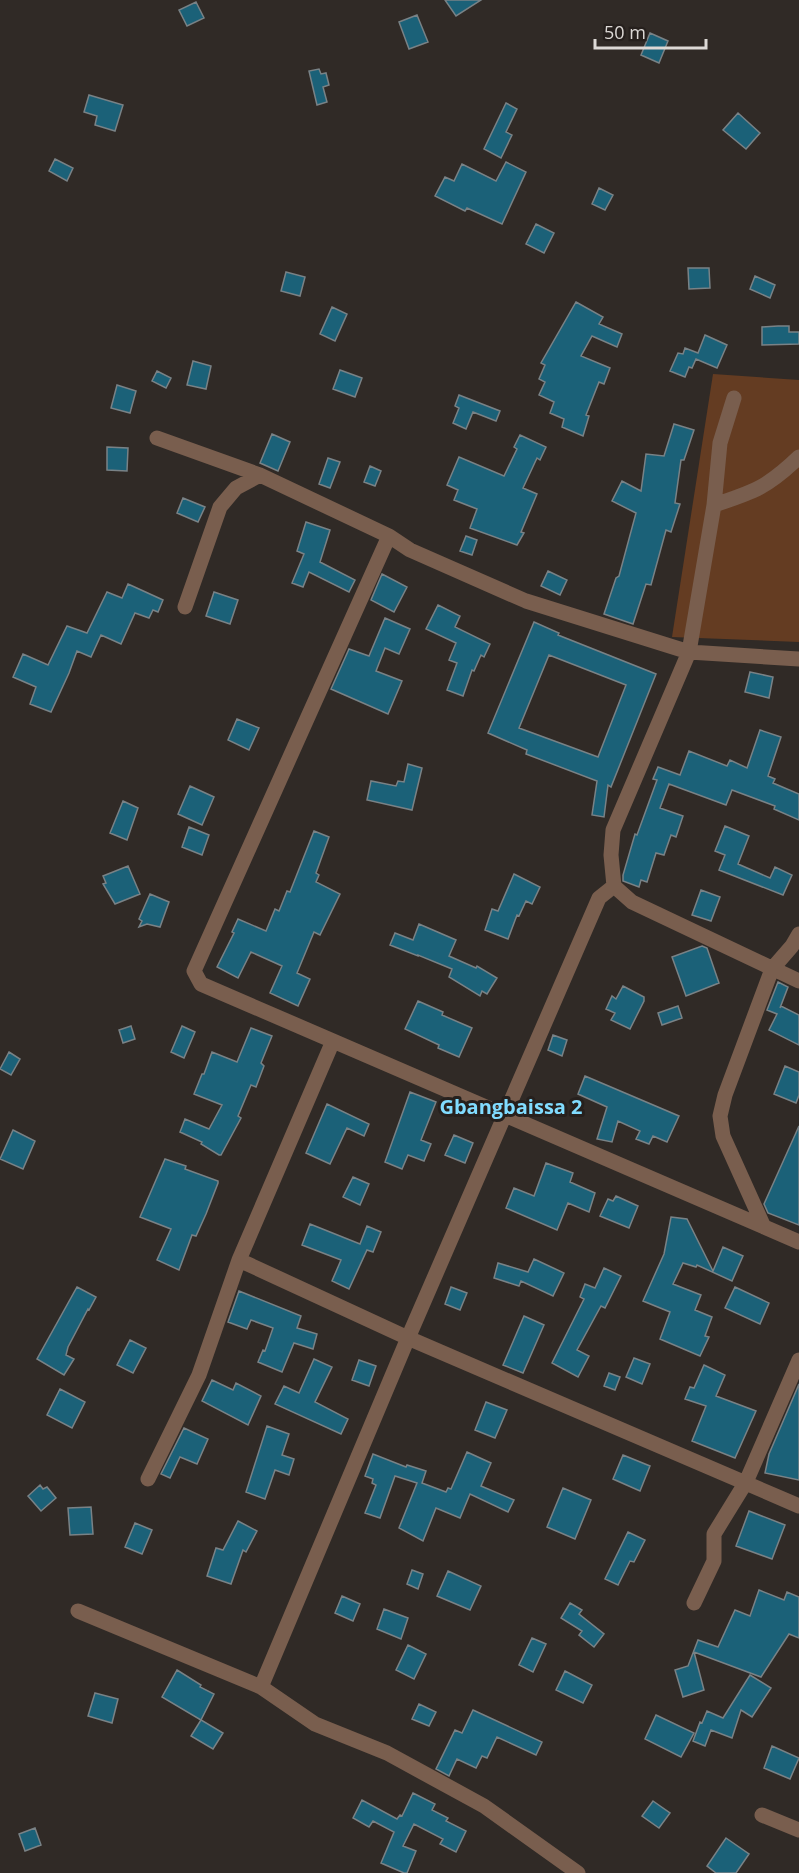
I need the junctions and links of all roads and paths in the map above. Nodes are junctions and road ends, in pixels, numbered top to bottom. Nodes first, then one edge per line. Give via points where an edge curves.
1 (734, 398) dead end
2 (157, 438) dead end
3 (799, 457) edge
4 (260, 476) junction
5 (714, 506) junction
6 (389, 536) junction
7 (185, 607) dead end
8 (689, 652) junction
9 (799, 659) edge
10 (614, 886) junction
11 (799, 934) edge
12 (772, 969) junction
13 (799, 981) edge
14 (333, 1041) junction
15 (506, 1116) junction
16 (764, 1227) junction
17 (799, 1242) edge
18 (238, 1260) junction
19 (408, 1338) junction
20 (799, 1360) edge
21 (148, 1479) dead end
22 (747, 1482) junction
23 (799, 1506) edge
24 (694, 1603) dead end
25 (78, 1611) dead end
26 (261, 1687) junction
27 (762, 1815) dead end
28 (799, 1830) edge
29 (578, 1873) edge

1 - 5 street via 720,443
2 - 4 street
3 - 5 street via 778,478 756,491
4 - 6 street
4 - 7 street via 236,488 220,507
5 - 8 street
6 - 8 street via 410,550 526,601
6 - 14 street via 194,971 201,984
8 - 9 street
8 - 10 street via 613,831
10 - 12 street via 632,902
10 - 15 street via 599,898
11 - 12 street
12 - 13 street
12 - 16 street via 720,1116 723,1136
14 - 15 street
14 - 18 street
15 - 16 street
15 - 19 street
16 - 17 street
18 - 19 street
18 - 21 street via 199,1375
19 - 22 street
19 - 26 street
20 - 22 street
22 - 23 street
22 - 24 street via 714,1534 714,1561
25 - 26 street
26 - 29 street via 315,1724 387,1753 484,1806
27 - 28 street

